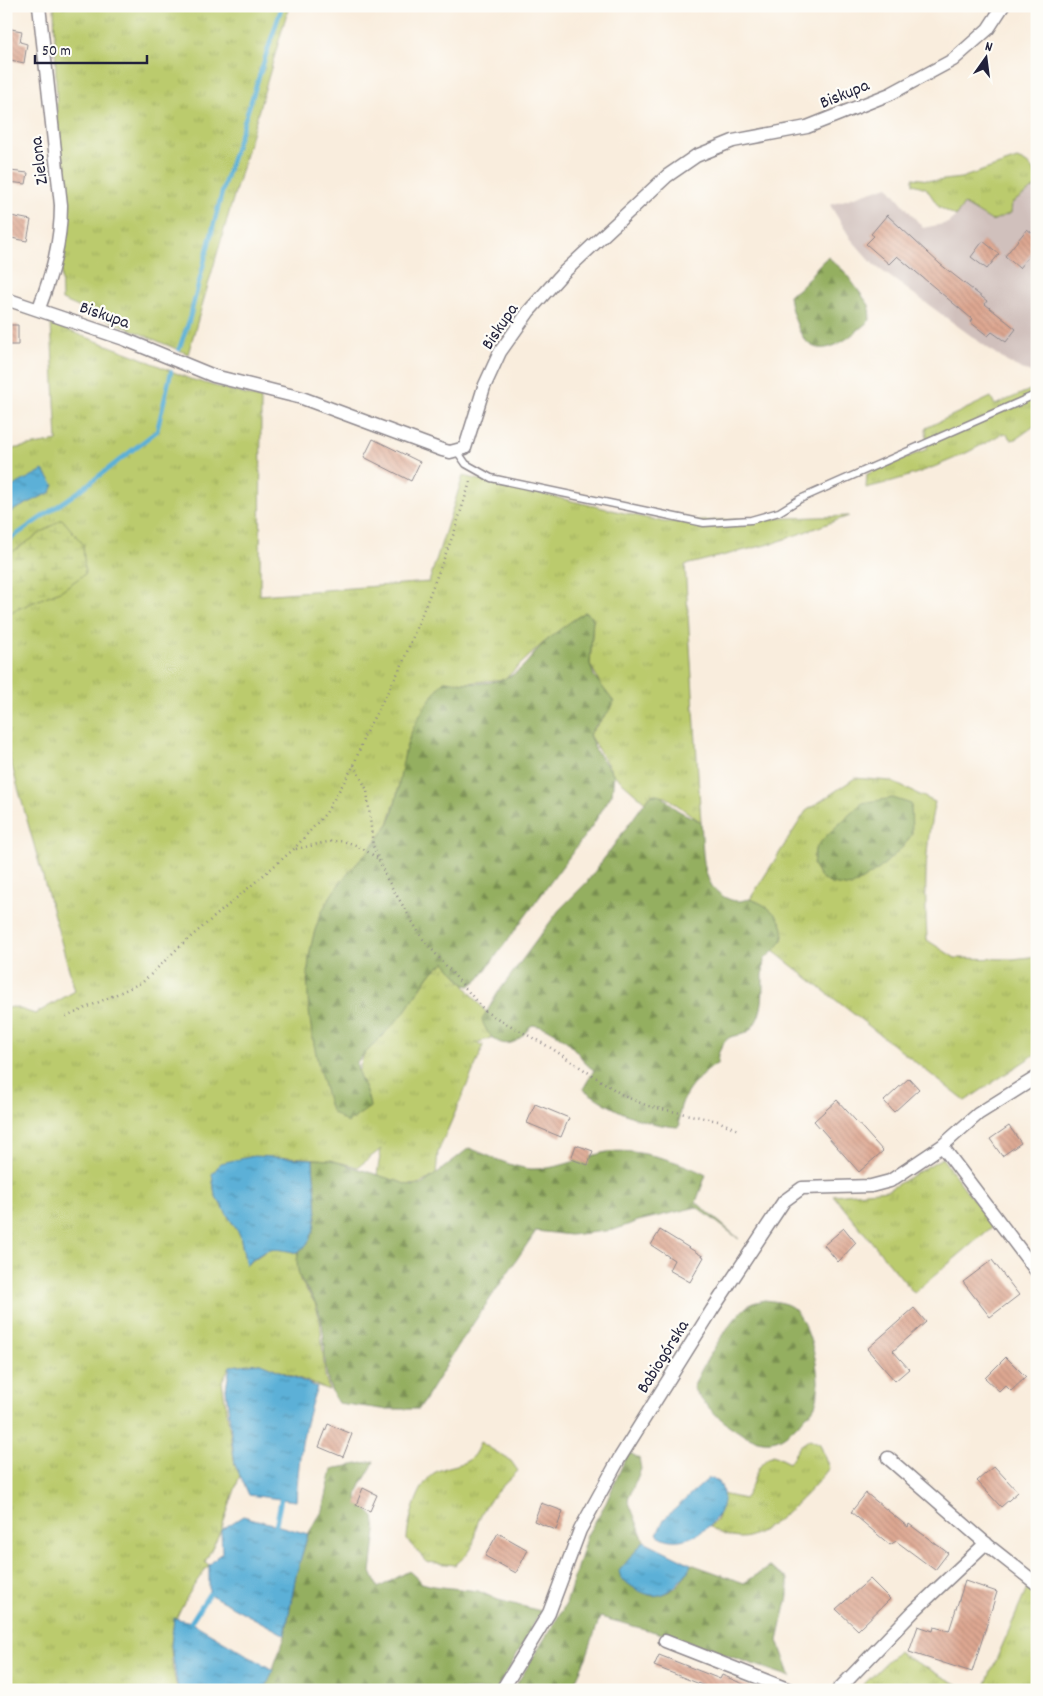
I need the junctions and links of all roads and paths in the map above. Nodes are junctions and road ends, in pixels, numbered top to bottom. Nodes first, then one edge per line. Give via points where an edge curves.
1 (39, 6) edge
2 (1003, 6) edge
3 (6, 300) edge
4 (39, 308) junction
5 (1037, 394) edge
6 (457, 451) junction
7 (476, 471) junction
8 (354, 765) junction
9 (294, 849) junction
10 (376, 858) junction
11 (66, 1017) dead end
12 (1037, 1078) edge
13 (738, 1130) dead end
14 (942, 1146) junction
15 (1037, 1272) edge
16 (888, 1458) dead end
17 (986, 1543) junction
18 (1037, 1584) edge
19 (665, 1641) dead end
20 (502, 1690) edge
21 (790, 1690) edge
22 (838, 1690) edge

1 - 4 street, Zielona via 61,229 54,270
2 - 6 street, Biskupa via 988,29 953,60 890,94 807,127 733,141 696,156 666,176 562,274 529,311 500,352 484,387 465,448
3 - 4 street, Biskupa
4 - 6 street, Biskupa via 214,376 302,398 442,450
5 - 7 lane via 800,498 779,512 751,520 704,523 491,478
6 - 7 lane
7 - 8 path via 468,483 454,533 421,621 401,667 365,734
8 - 9 path via 326,813
8 - 10 path via 366,790
9 - 10 path via 333,840 349,841
9 - 11 path via 143,982
10 - 13 path via 422,938 486,1012 551,1048 624,1096 648,1106 718,1121
12 - 14 street, Babiogórska via 978,1114
14 - 15 street
14 - 20 street, Babiogórska via 890,1181 871,1186 802,1188 784,1201 619,1459 580,1530 549,1613
16 - 17 street
17 - 18 street
17 - 22 street
19 - 21 street

